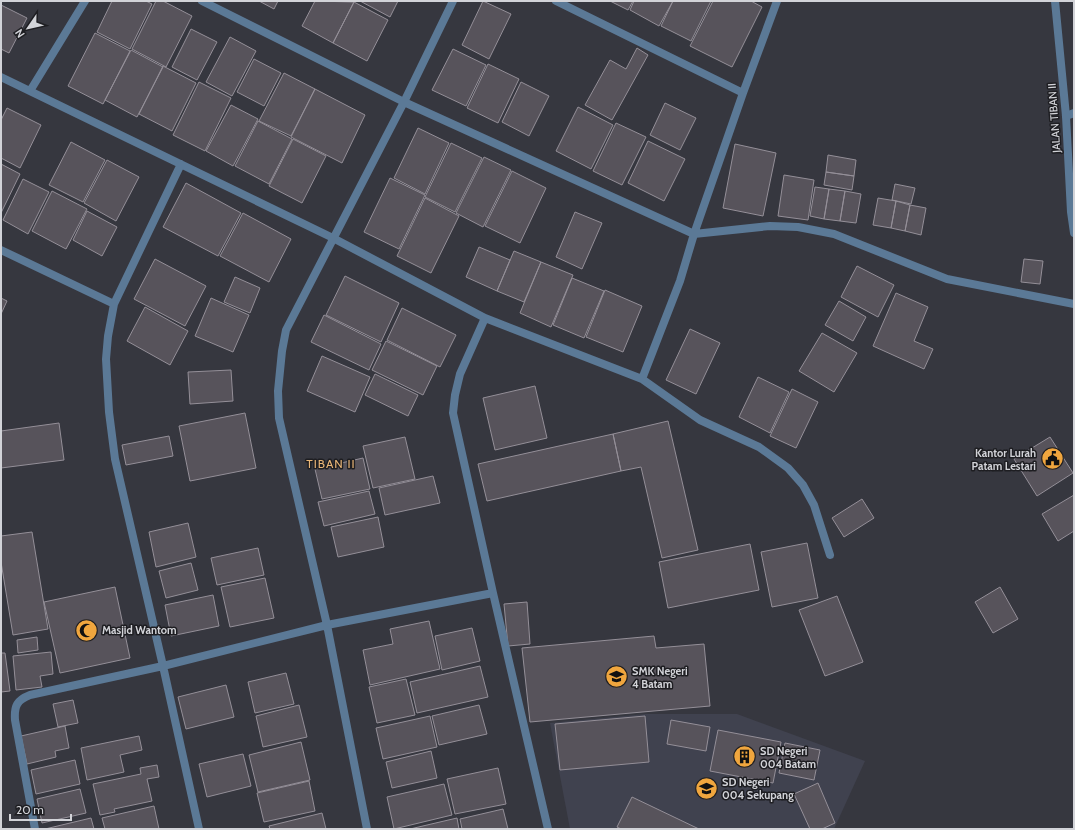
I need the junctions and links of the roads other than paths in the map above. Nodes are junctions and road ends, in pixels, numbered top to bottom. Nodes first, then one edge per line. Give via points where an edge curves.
1 (85, 1) edge
2 (202, 1) edge
3 (453, 1) edge
4 (556, 1) edge
5 (777, 1) edge
6 (1055, 1) edge
7 (1, 77) edge
8 (30, 91) junction
9 (743, 93) junction
10 (404, 102) junction
11 (1070, 114) edge
12 (181, 164) junction
13 (1074, 233) edge
14 (694, 234) junction
15 (333, 238) junction
16 (1, 250) edge
17 (114, 304) junction
18 (1074, 304) edge
19 (486, 318) junction
20 (642, 380) junction
21 (830, 555) dead end
22 (493, 594) junction
23 (327, 625) junction
24 (163, 666) junction
25 (35, 829) edge
26 (199, 829) edge
27 (367, 829) edge
28 (548, 829) edge

1 - 8 street
2 - 10 street
3 - 10 street
4 - 9 street
5 - 9 street
6 - 11 street, JALAN TIBAN II
7 - 8 street
8 - 12 street
9 - 14 street
10 - 14 street
10 - 15 street
11 - 13 street, JALAN TIBAN II via 1071,212
12 - 15 street
12 - 17 street
14 - 18 street via 770,226 798,227 834,234 947,279
14 - 20 street via 680,281
15 - 19 street
15 - 23 street via 286,330 278,391 279,418
16 - 17 street
17 - 24 street via 106,359 115,459
19 - 20 street
19 - 22 street via 460,374 454,395 453,413
20 - 21 street via 700,420 759,447 788,468 803,485 814,505
22 - 23 street
22 - 28 street
23 - 24 street
23 - 27 street
24 - 25 street via 22,698 14,710
24 - 26 street

